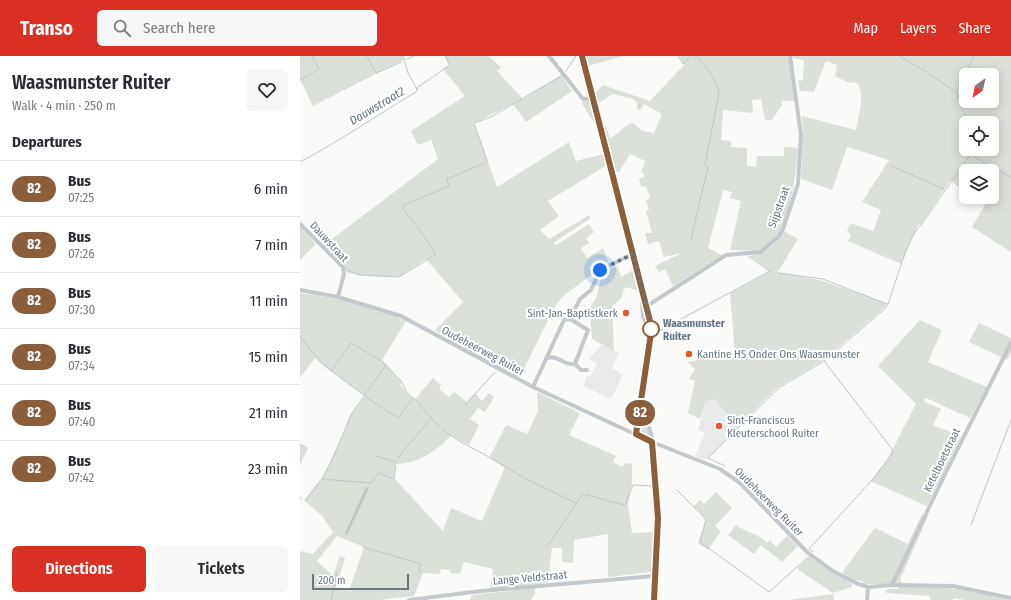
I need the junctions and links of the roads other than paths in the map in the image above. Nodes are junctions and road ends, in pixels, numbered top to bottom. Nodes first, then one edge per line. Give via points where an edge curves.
1 (549, 56) edge
2 (582, 56) edge
3 (790, 56) edge
4 (593, 98) junction
5 (300, 224) edge
6 (633, 254) junction
7 (300, 290) edge
8 (338, 297) junction
9 (644, 298) junction
10 (647, 306) junction
11 (570, 319) junction
12 (651, 333) junction
13 (1011, 343) edge
14 (548, 358) junction
15 (575, 364) junction
16 (587, 370) dead end
17 (533, 387) junction
18 (639, 416) junction
19 (636, 434) junction
20 (652, 440) junction
21 (654, 576) junction
22 (892, 585) junction
23 (868, 587) junction
24 (1011, 598) edge
25 (409, 600) edge
26 (654, 600) edge
27 (867, 600) edge

1 - 4 street via 583,99
2 - 4 street
3 - 10 street, Sijpstraat via 801,135 798,184 783,229 761,252 726,255
4 - 6 street
5 - 8 street, Dauwstraat via 343,267 344,274
6 - 9 street
6 - 11 street via 600,270 591,290 576,305
7 - 8 street, Oudeheerweg Ruiter
8 - 17 street, Oudeheerweg Ruiter via 401,316
9 - 10 street
9 - 12 street via 642,317
10 - 12 street
11 - 14 street via 561,324
11 - 15 street via 588,330
12 - 18 street
13 - 22 street, Ketelboetstraat
14 - 15 street via 554,357 570,365
14 - 17 street
15 - 16 street via 581,370
17 - 19 street, Oudeheerweg Ruiter
18 - 19 street
18 - 20 street via 646,418
19 - 20 street, Oudeheerweg Ruiter
20 - 21 street via 658,518
20 - 23 street, Oudeheerweg Ruiter via 731,476 807,552 851,581
21 - 25 street, Lange Veldstraat
21 - 26 street
22 - 23 street, Oudeheerweg Ruiter
22 - 24 street, Oudeheerweg Ruiter via 952,586
23 - 27 street

